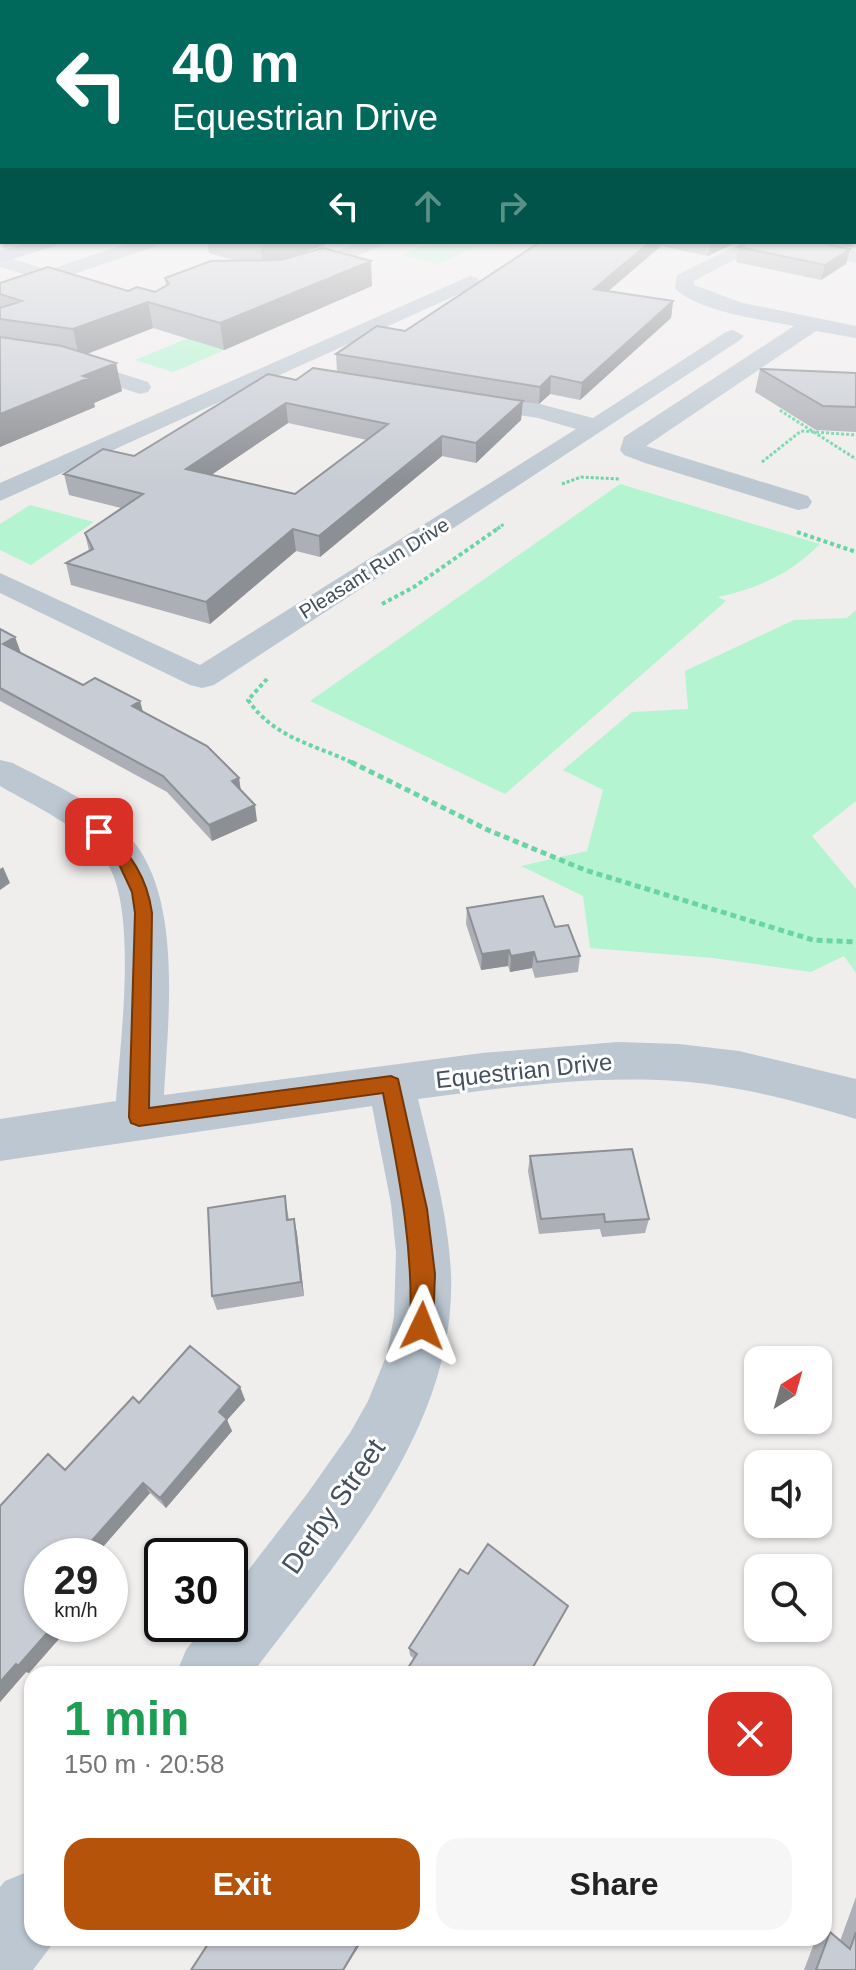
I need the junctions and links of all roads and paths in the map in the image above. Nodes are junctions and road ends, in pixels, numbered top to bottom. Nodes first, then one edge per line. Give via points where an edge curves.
1 (431, 299) edge
2 (711, 299) edge
3 (812, 324) junction
4 (733, 336) dead end
5 (848, 337) edge
6 (0, 354) edge
7 (271, 369) junction
8 (308, 379) edge
9 (140, 387) dead end
10 (438, 397) edge
11 (792, 402) edge
12 (596, 427) junction
13 (814, 432) junction
14 (856, 435) edge
15 (856, 459) edge
16 (752, 470) dead end
17 (631, 481) dead end
18 (551, 491) dead end
19 (0, 493) edge
20 (798, 502) dead end
21 (507, 522) dead end
22 (786, 529) dead end
23 (856, 552) edge
24 (0, 582) edge
25 (378, 606) dead end
26 (272, 675) dead end
27 (0, 771) edge
28 (856, 942) edge
29 (391, 1084) junction
30 (856, 1099) edge
31 (139, 1117) junction
32 (0, 1140) edge
33 (216, 1666) edge
34 (24, 1918) edge
35 (0, 1950) edge

1 - 7 street
2 - 3 street
3 - 5 street
3 - 20 street via 633,442 633,450 654,458
4 - 12 street, Pleasant Run Drive
6 - 9 street via 73,365
7 - 8 street
7 - 19 street
10 - 12 street via 540,411
11 - 13 path via 781,411
12 - 24 street, Pleasant Run Drive via 202,678
13 - 14 path
13 - 15 path
13 - 16 path via 801,431
17 - 18 path via 581,477
21 - 25 path
22 - 23 path
26 - 28 path via 248,700 261,719 488,830 585,870 813,940
27 - 31 street via 99,832 125,859 141,892
29 - 30 street, Equestrian Drive via 621,1061 748,1071
29 - 31 street, Equestrian Drive
29 - 33 street, Derby Street via 424,1274 422,1326 412,1369 382,1441 357,1480
31 - 32 street, Equestrian Drive
34 - 35 street

